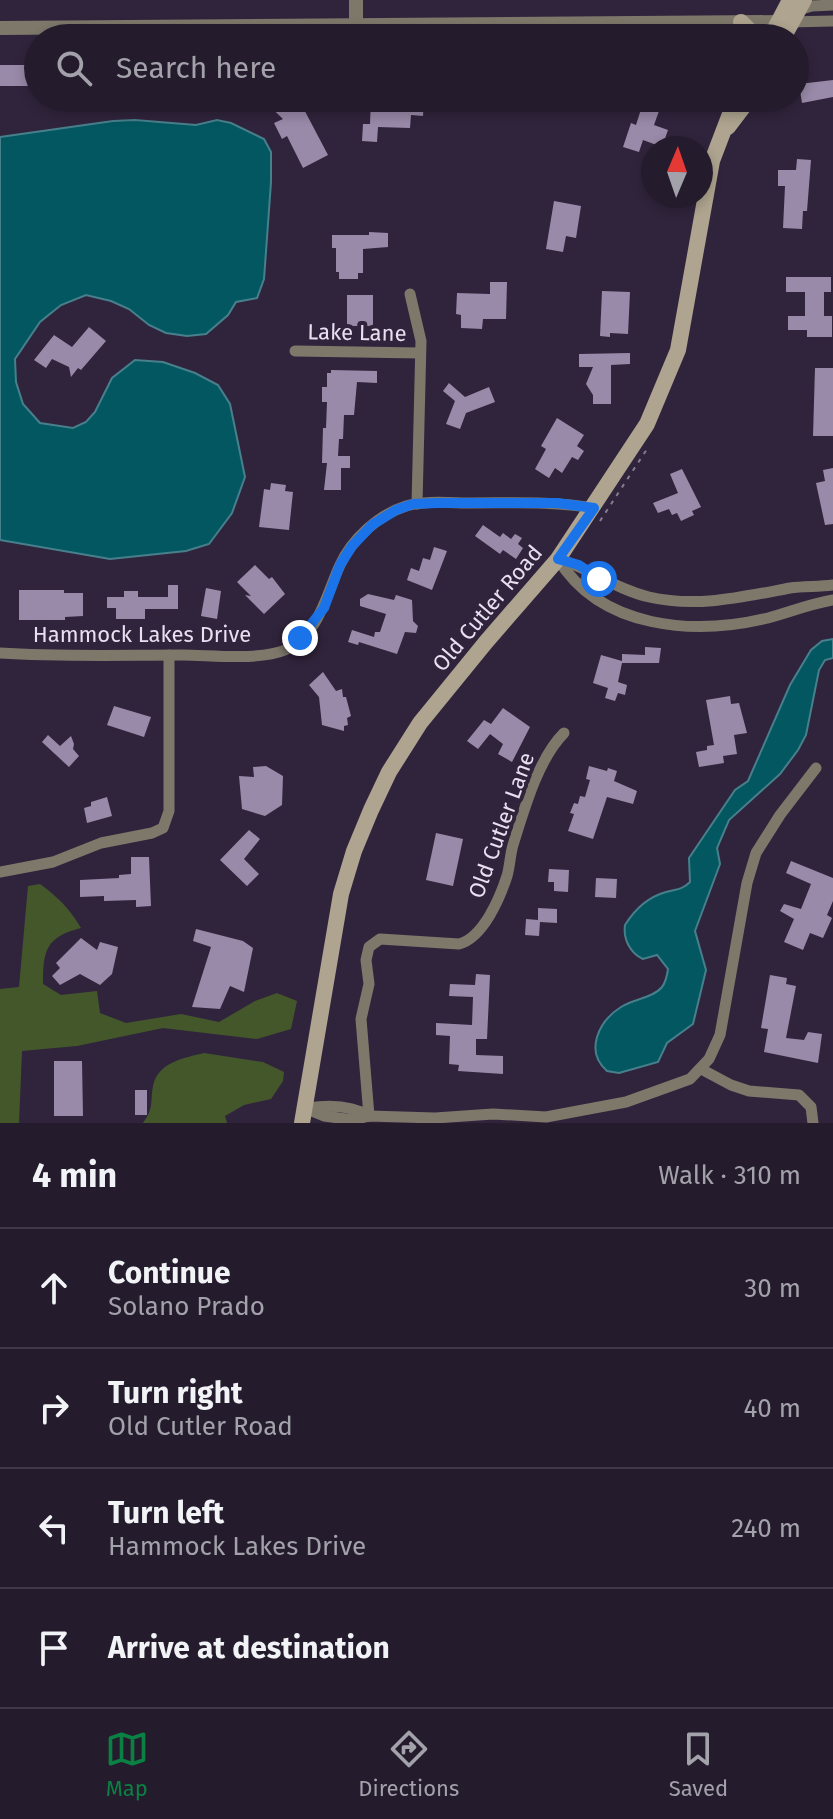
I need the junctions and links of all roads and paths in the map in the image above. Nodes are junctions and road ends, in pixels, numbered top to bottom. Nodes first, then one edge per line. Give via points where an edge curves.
1 (356, 0) edge
2 (833, 5) edge
3 (791, 15) edge
4 (833, 21) edge
5 (741, 22) junction
6 (356, 24) edge
7 (484, 24) edge
8 (744, 24) edge
9 (0, 28) edge
10 (24, 28) edge
11 (732, 112) edge
12 (741, 112) edge
13 (727, 128) junction
14 (410, 294) dead end
15 (295, 351) dead end
16 (420, 353) junction
17 (417, 504) junction
18 (594, 508) junction
19 (558, 559) junction
20 (833, 585) edge
21 (833, 600) edge
22 (690, 603) junction
23 (688, 625) junction
24 (0, 653) edge
25 (169, 655) junction
26 (564, 733) dead end
27 (816, 768) dead end
28 (0, 872) edge
29 (701, 1069) junction
30 (303, 1116) edge
31 (369, 1116) junction
32 (813, 1123) edge

1 - 6 street
2 - 3 street
3 - 4 street
3 - 5 street
5 - 7 street
5 - 8 main road
9 - 10 street
11 - 13 main road, Old Cutler Road
12 - 13 main road, Old Cutler Road
13 - 18 main road, Old Cutler Road via 712,161 669,376 647,424
14 - 16 street
15 - 16 street, Lake Lane
16 - 17 street
17 - 18 street, Hammock Lakes Drive via 557,503
17 - 25 street, Hammock Lakes Drive via 388,514 361,535 340,565 319,616 288,648 259,655
18 - 19 main road, Old Cutler Road
19 - 22 street via 618,588
19 - 23 street via 570,578 618,612 646,622
19 - 30 main road, Old Cutler Road via 420,723 371,810 341,894
20 - 22 street
21 - 23 street via 765,619
22 - 23 street
24 - 25 street, Hammock Lakes Drive
25 - 28 street via 169,811 163,828 53,862
26 - 31 street, Old Cutler Lane via 543,764 505,879 478,933 459,944 380,939 369,947 369,984 361,1019
27 - 29 street via 752,863 720,1035
29 - 31 street via 681,1084 638,1099 555,1116
29 - 32 street via 749,1091 799,1095 811,1107
30 - 31 street

